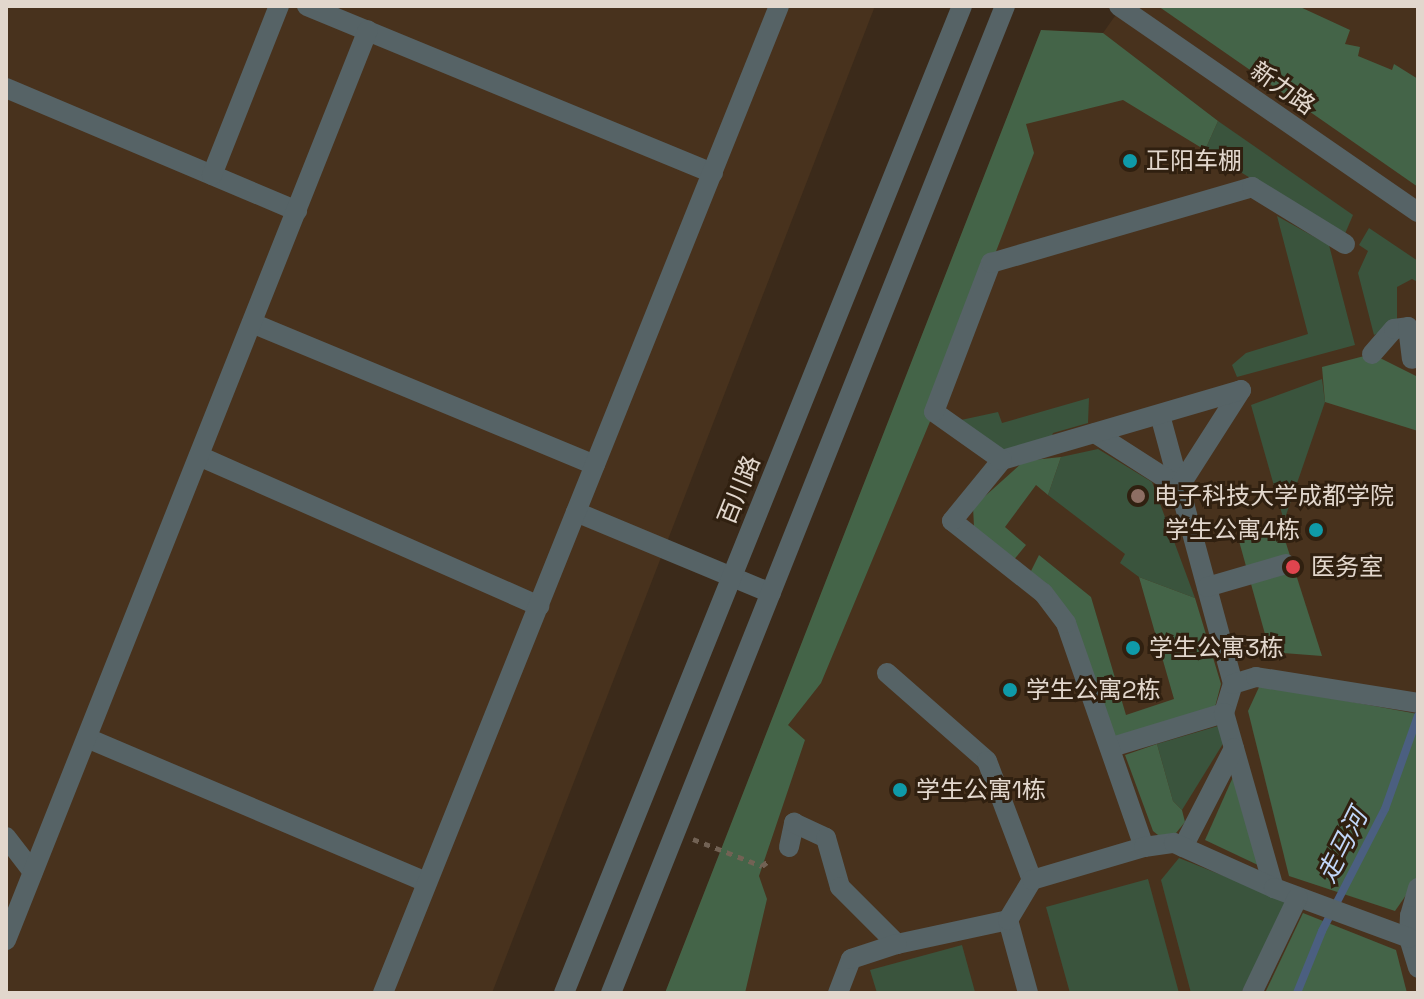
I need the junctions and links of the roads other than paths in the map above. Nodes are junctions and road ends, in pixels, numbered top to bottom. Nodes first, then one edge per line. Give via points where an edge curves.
1 (279, 6) edge
2 (307, 6) edge
3 (779, 6) edge
4 (962, 6) edge
5 (1005, 6) edge
6 (1119, 6) edge
7 (368, 30) junction
8 (6, 88) edge
9 (713, 173) junction
10 (212, 175) junction
11 (297, 211) junction
12 (1418, 212) edge
13 (1345, 244) dead end
14 (252, 323) junction
15 (1372, 354) dead end
16 (1412, 359) dead end
17 (1160, 415) junction
18 (1095, 433) junction
19 (199, 456) junction
20 (1002, 460) junction
21 (595, 465) junction
22 (1179, 487) junction
23 (576, 512) junction
24 (1286, 564) dead end
25 (732, 577) junction
26 (1207, 587) junction
27 (771, 593) junction
28 (539, 606) junction
29 (887, 673) dead end
30 (1233, 684) junction
31 (1418, 703) edge
32 (1224, 713) junction
33 (87, 738) junction
34 (1112, 747) junction
35 (1234, 748) junction
36 (6, 837) edge
37 (789, 847) road end
38 (1144, 847) junction
39 (1183, 847) junction
40 (33, 872) junction
41 (1032, 880) junction
42 (427, 882) junction
43 (1274, 888) junction
44 (1418, 888) edge
45 (1298, 897) junction
46 (1008, 920) junction
47 (1409, 938) junction
48 (6, 940) edge
49 (897, 944) junction
50 (1418, 968) edge
51 (383, 993) edge
52 (564, 993) edge
53 (611, 993) edge
54 (838, 993) edge
55 (1028, 993) edge
56 (1252, 993) edge

1 - 10 street
2 - 7 street
3 - 9 street
4 - 25 street, 百川路
5 - 27 street
6 - 12 street, 新力路
7 - 9 street
7 - 11 street
8 - 10 street
9 - 21 street
10 - 11 street
11 - 14 street
13 - 20 street via 1252,187 991,263 934,412
14 - 19 street
14 - 21 street
15 - 16 street via 1394,329 1408,327
17 - 18 street
17 - 22 street
17 - 22 street via 1241,390
18 - 20 street
18 - 22 street
19 - 28 street
19 - 33 street
20 - 34 street via 952,521 1043,593 1066,623
21 - 23 street
22 - 26 street
23 - 25 street
23 - 28 street
24 - 26 street
25 - 27 street
25 - 52 street, 百川路
26 - 30 street
27 - 53 street
28 - 42 street
29 - 41 street via 987,761
30 - 31 street via 1256,677
30 - 32 street
32 - 34 street
32 - 35 street
33 - 40 street
33 - 42 street
34 - 38 street
35 - 39 street
35 - 43 street
36 - 40 street
37 - 49 street via 794,823 826,838 840,887
38 - 39 street
38 - 41 street
39 - 43 street
40 - 48 street
41 - 46 street
42 - 51 street
43 - 45 street
44 - 47 street
45 - 47 street
45 - 56 street
46 - 49 street
46 - 55 street
47 - 50 street
49 - 54 street via 851,959

